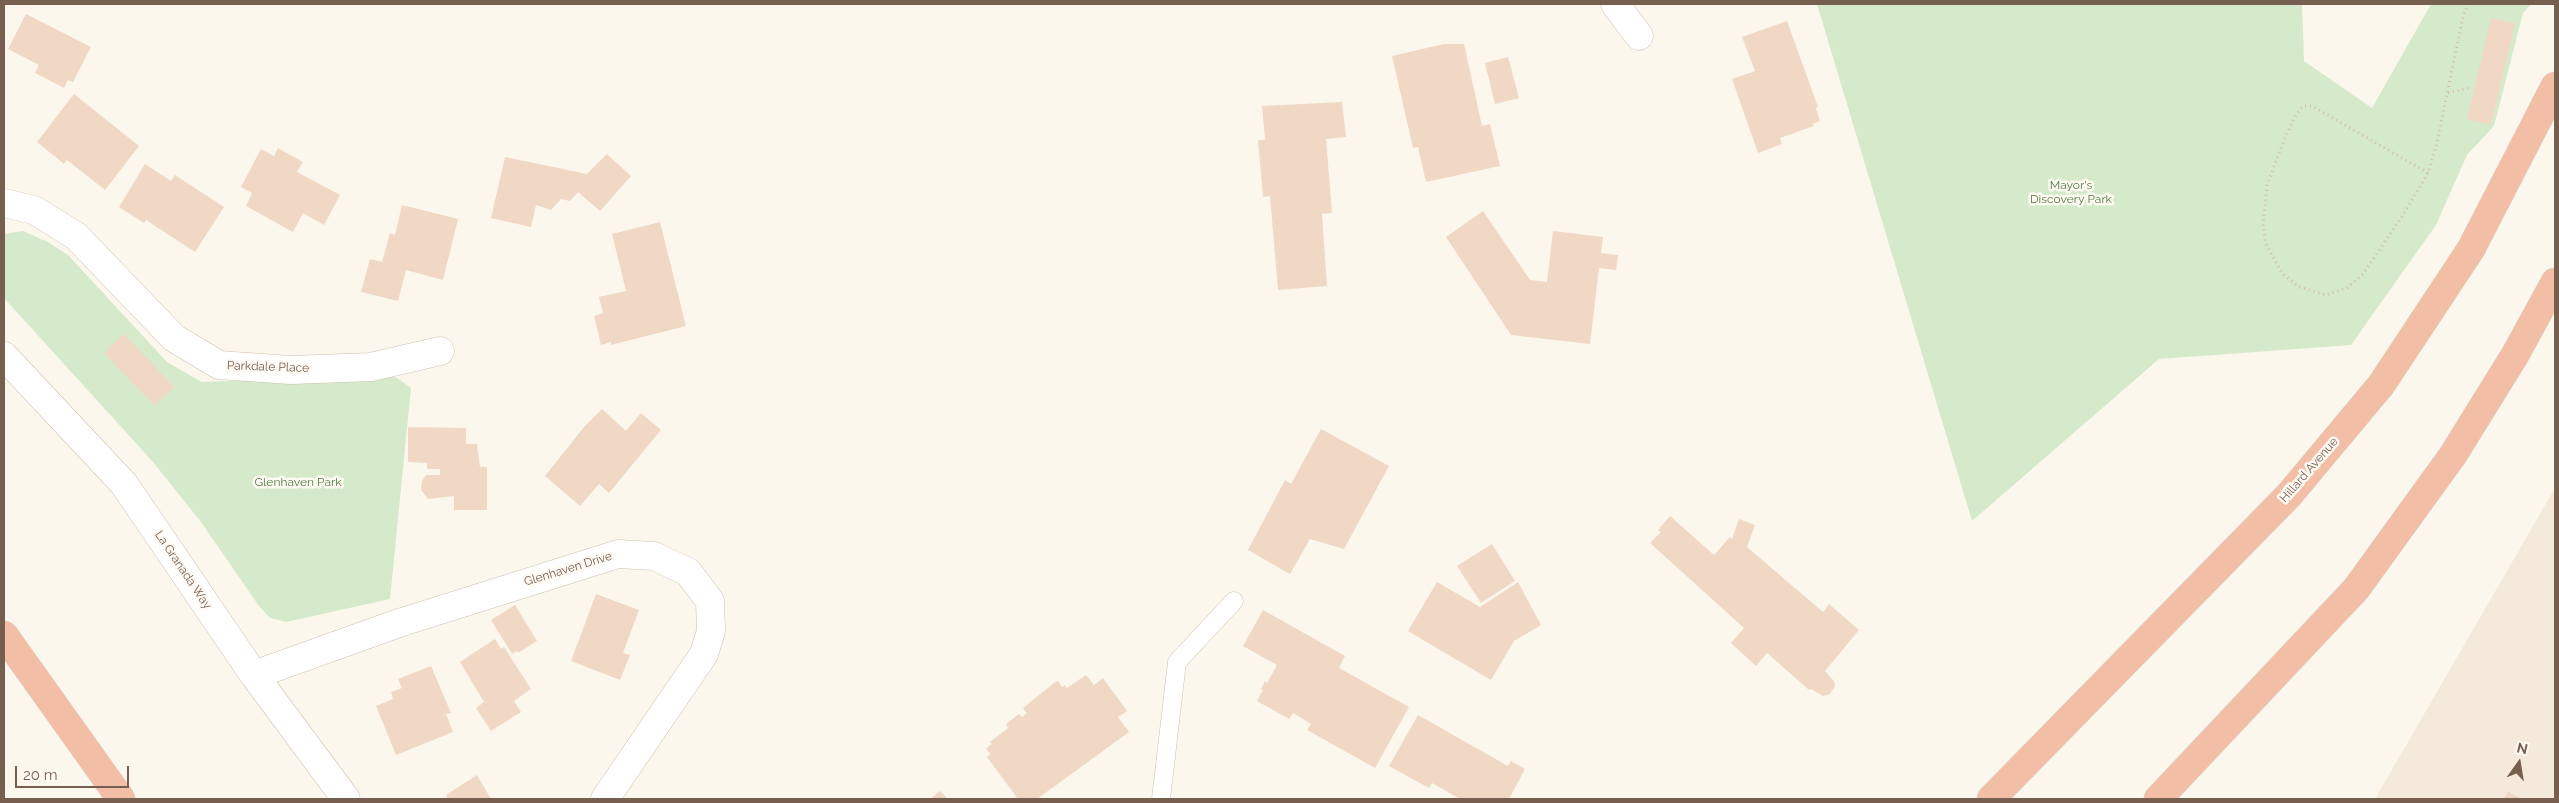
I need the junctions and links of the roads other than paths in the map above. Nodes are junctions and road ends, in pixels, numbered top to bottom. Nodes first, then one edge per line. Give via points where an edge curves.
1 (1614, 4) edge
2 (1639, 36) dead end
3 (2555, 86) edge
4 (4, 203) edge
5 (2555, 282) edge
6 (440, 351) dead end
7 (4, 356) edge
8 (1234, 601) dead end
9 (4, 635) edge
10 (254, 675) junction
11 (121, 799) edge
12 (346, 799) edge
13 (605, 799) edge
14 (1161, 799) edge
15 (1991, 799) edge
16 (2158, 799) edge

1 - 2 street
3 - 15 highway, Hillard Avenue via 2471,249 2380,385 2289,494
4 - 6 street, Parkdale Place via 34,210 76,236 174,338 219,365 291,370 372,367
5 - 16 highway via 2515,355 2453,455 2356,589
7 - 10 street, La Granada Way via 124,484
8 - 14 lane via 1177,662
9 - 11 highway
10 - 12 street, La Granada Way
10 - 13 street, Glenhaven Drive via 399,623 569,568 618,554 654,556 688,572 710,601 711,631 704,654

